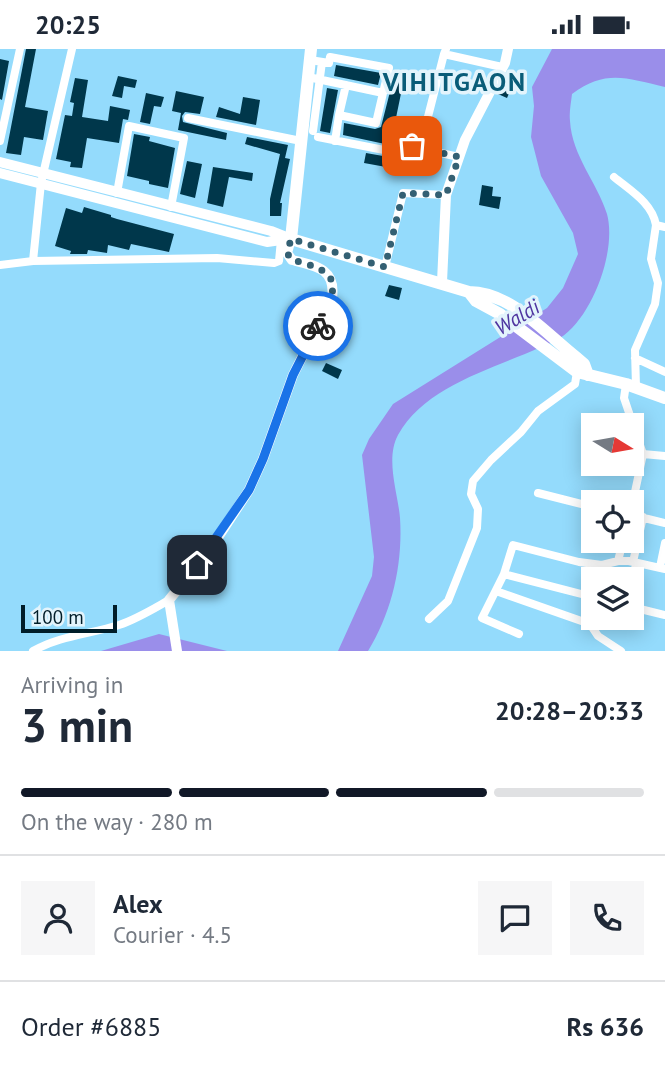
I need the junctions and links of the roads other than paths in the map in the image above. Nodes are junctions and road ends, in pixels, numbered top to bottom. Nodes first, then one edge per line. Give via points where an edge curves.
1 (20, 49) edge
2 (72, 49) edge
3 (508, 49) edge
4 (445, 51) edge
5 (315, 57) edge
6 (502, 67) junction
7 (314, 78) junction
8 (346, 85) junction
9 (383, 93) junction
10 (4, 105) edge
11 (340, 115) junction
12 (188, 118) dead end
13 (0, 141) edge
14 (301, 141) junction
15 (335, 141) junction
16 (384, 150) dead end
17 (459, 157) junction
18 (0, 162) edge
19 (0, 173) edge
20 (614, 177) dead end
21 (42, 179) junction
22 (117, 193) junction
23 (446, 195) junction
24 (171, 207) junction
25 (661, 226) edge
26 (286, 240) junction
27 (33, 261) junction
28 (0, 265) edge
29 (385, 267) junction
30 (442, 282) junction
31 (469, 292) junction
32 (656, 304) junction
33 (665, 308) edge
34 (564, 355) junction
35 (635, 358) junction
36 (665, 372) edge
37 (583, 374) junction
38 (631, 385) junction
39 (665, 398) edge
40 (629, 413) edge
41 (644, 454) edge
42 (665, 456) edge
43 (538, 493) dead end
44 (581, 504) edge
45 (644, 517) edge
46 (665, 523) edge
47 (665, 543) edge
48 (620, 553) edge
49 (637, 553) edge
50 (618, 561) junction
51 (635, 562) junction
52 (634, 567) edge
53 (662, 568) edge
54 (504, 574) junction
55 (496, 591) junction
56 (581, 594) edge
57 (169, 600) junction
58 (644, 610) edge
59 (581, 615) edge
60 (665, 615) edge
61 (429, 619) dead end
62 (596, 630) edge
63 (519, 635) dead end
64 (33, 651) edge
65 (177, 651) edge
66 (621, 651) edge

1 - 10 street
2 - 21 street
3 - 6 street
4 - 6 street
4 - 17 street via 416,147
5 - 7 main road
5 - 9 street via 329,63 330,57 389,68
6 - 17 street
7 - 8 street
7 - 14 main road
7 - 15 street via 316,134
8 - 9 street
8 - 11 street
9 - 11 street via 376,123
10 - 13 street
11 - 15 street
12 - 14 street
14 - 26 main road
15 - 16 street
17 - 23 street
18 - 21 street
19 - 21 street
20 - 25 street via 645,202
21 - 22 street
21 - 26 street via 267,242
21 - 27 street
22 - 24 street
22 - 24 street via 129,126 184,138
23 - 29 street via 403,193
23 - 30 street
24 - 26 street via 271,231
25 - 32 street via 651,259 658,283
26 - 27 street via 279,261 274,263 217,258
26 - 29 main road
26 - 57 street via 292,260 328,274 334,284 332,298 293,375 249,490
27 - 28 street
29 - 30 main road
30 - 31 main road
31 - 34 main road via 476,302
31 - 34 main road via 510,304
32 - 33 street
32 - 35 street
34 - 37 main road via 584,365
35 - 36 street
35 - 38 street
37 - 38 main road
37 - 61 street via 538,411 473,481 477,528 448,601
38 - 39 main road
38 - 40 street via 624,398
41 - 42 street
43 - 44 street
45 - 46 street
47 - 53 street
48 - 50 street
49 - 51 street
50 - 51 street
50 - 54 street via 602,565 579,562 513,545
51 - 52 street
51 - 53 street
54 - 55 street
54 - 56 street
55 - 59 street
55 - 63 street via 482,618
57 - 64 street via 119,625
57 - 65 street
58 - 60 street
62 - 66 street

